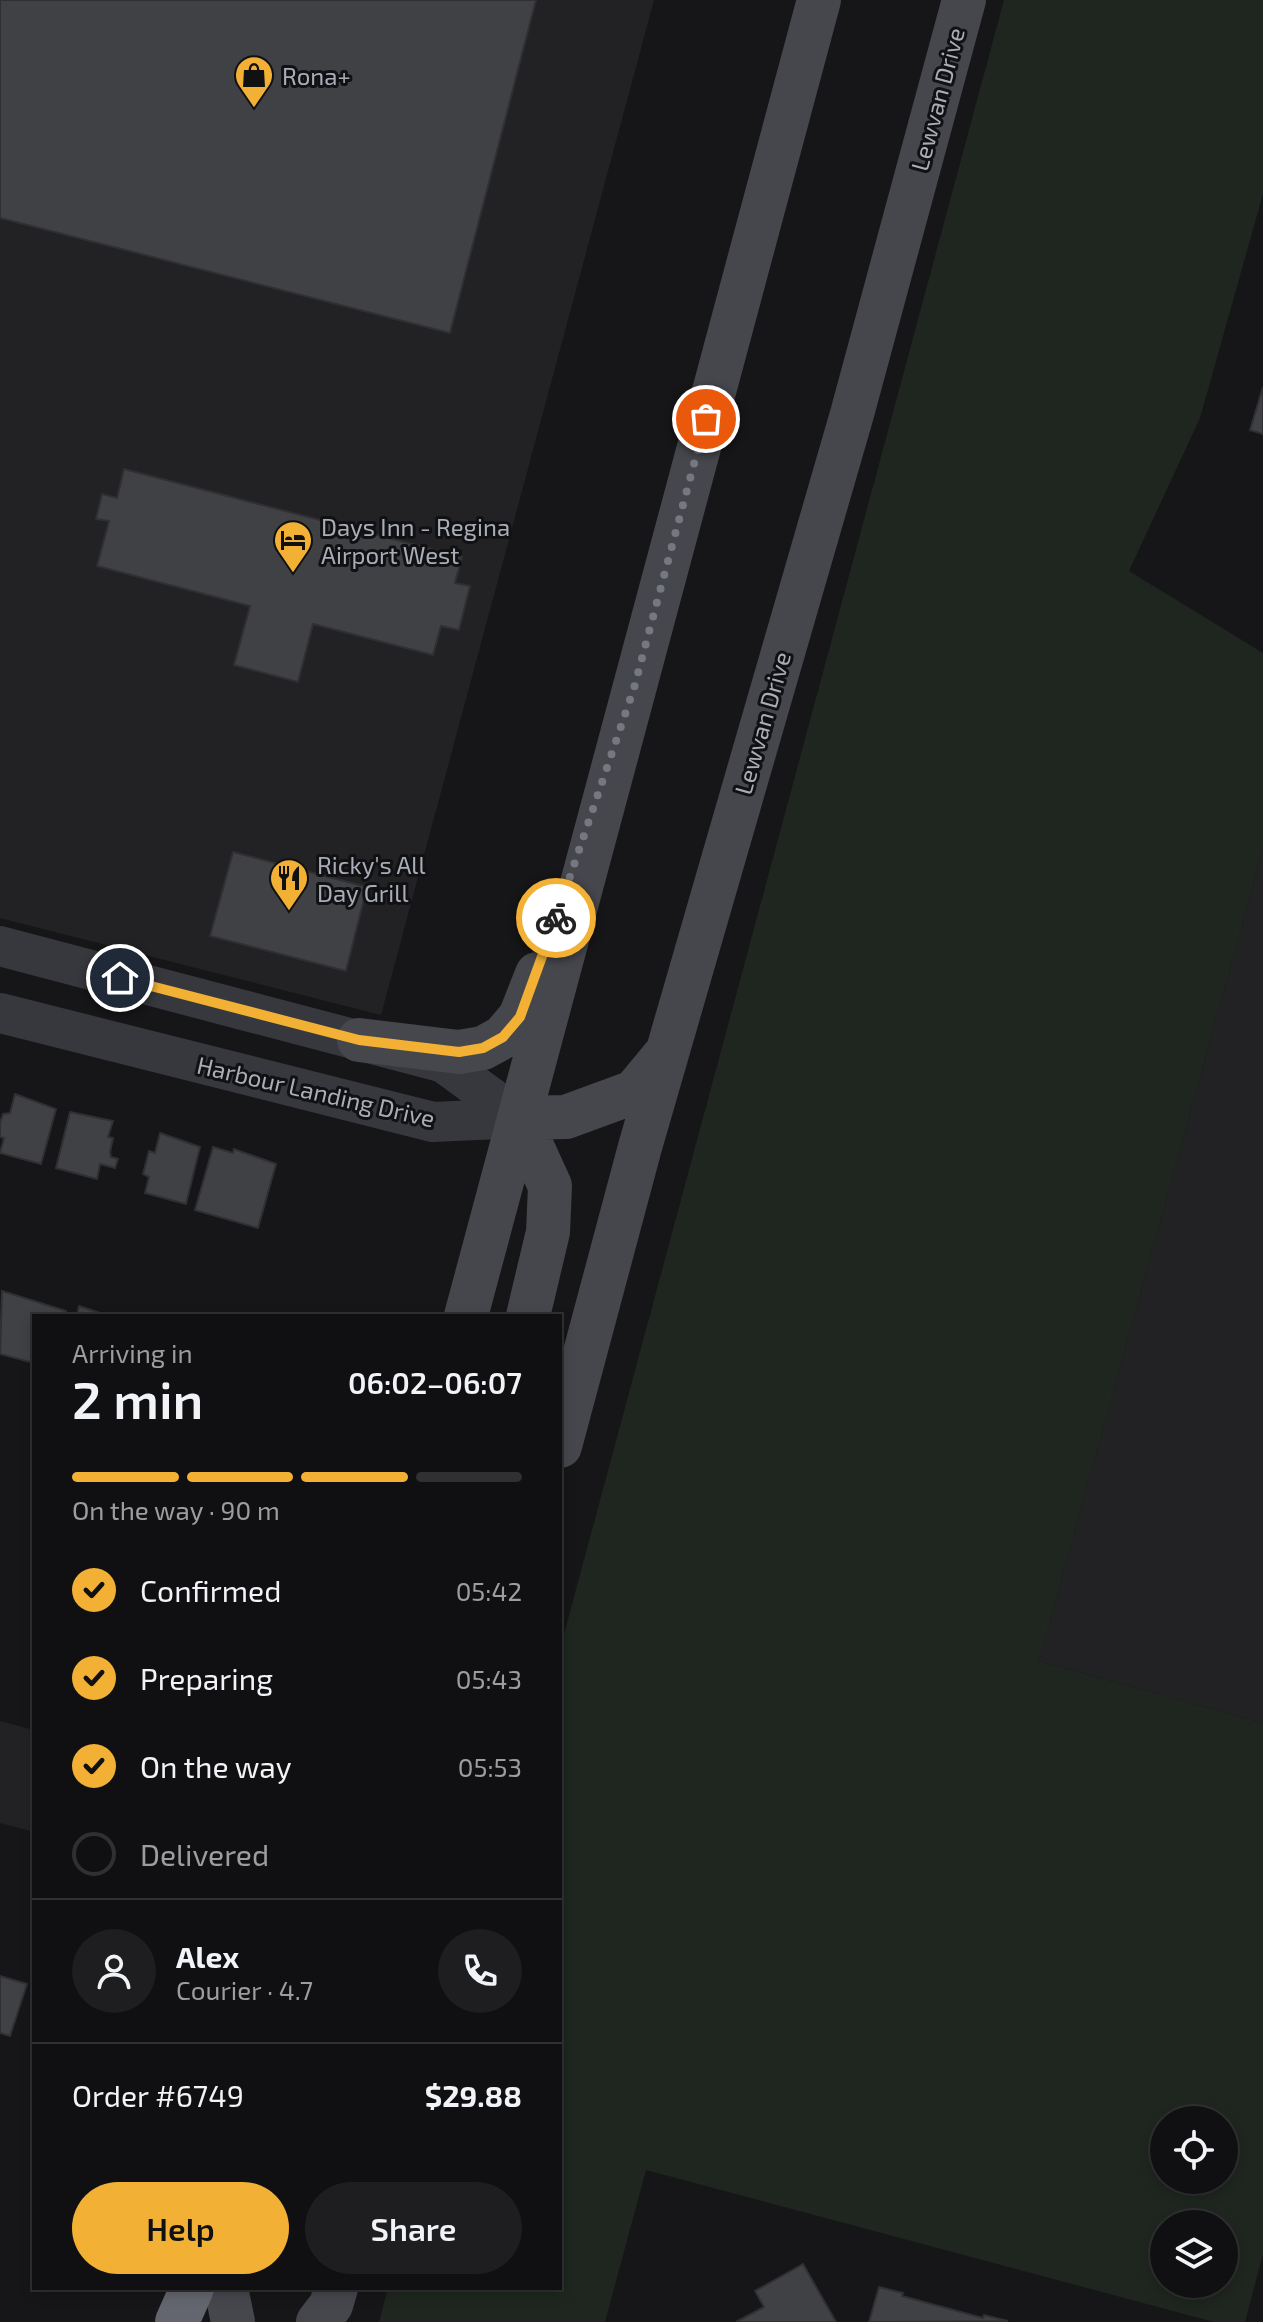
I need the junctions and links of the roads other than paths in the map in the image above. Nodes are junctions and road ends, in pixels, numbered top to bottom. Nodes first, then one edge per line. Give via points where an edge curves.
1 (819, 0) edge
2 (938, 0) edge
3 (964, 0) edge
4 (852, 414) junction
5 (634, 688) junction
6 (0, 946) edge
7 (0, 1013) edge
8 (359, 1040) junction
9 (666, 1054) junction
10 (519, 1118) junction
11 (467, 1314) edge
12 (528, 1314) edge
13 (562, 1439) edge
14 (191, 2290) edge
15 (226, 2290) edge
16 (177, 2322) edge
17 (233, 2322) edge

1 - 5 main road
2 - 4 main road
3 - 4 main road, Lewvan Drive
4 - 9 main road, Lewvan Drive
5 - 8 main road via 520,1017 503,1037 459,1052
5 - 10 main road
6 - 8 street
7 - 10 street, Harbour Landing Drive via 433,1122
8 - 10 street via 444,1063
9 - 10 main road via 634,1092 566,1117
9 - 13 main road, Lewvan Drive
10 - 11 main road
10 - 12 main road via 550,1186 548,1232
14 - 16 highway
15 - 17 main road

